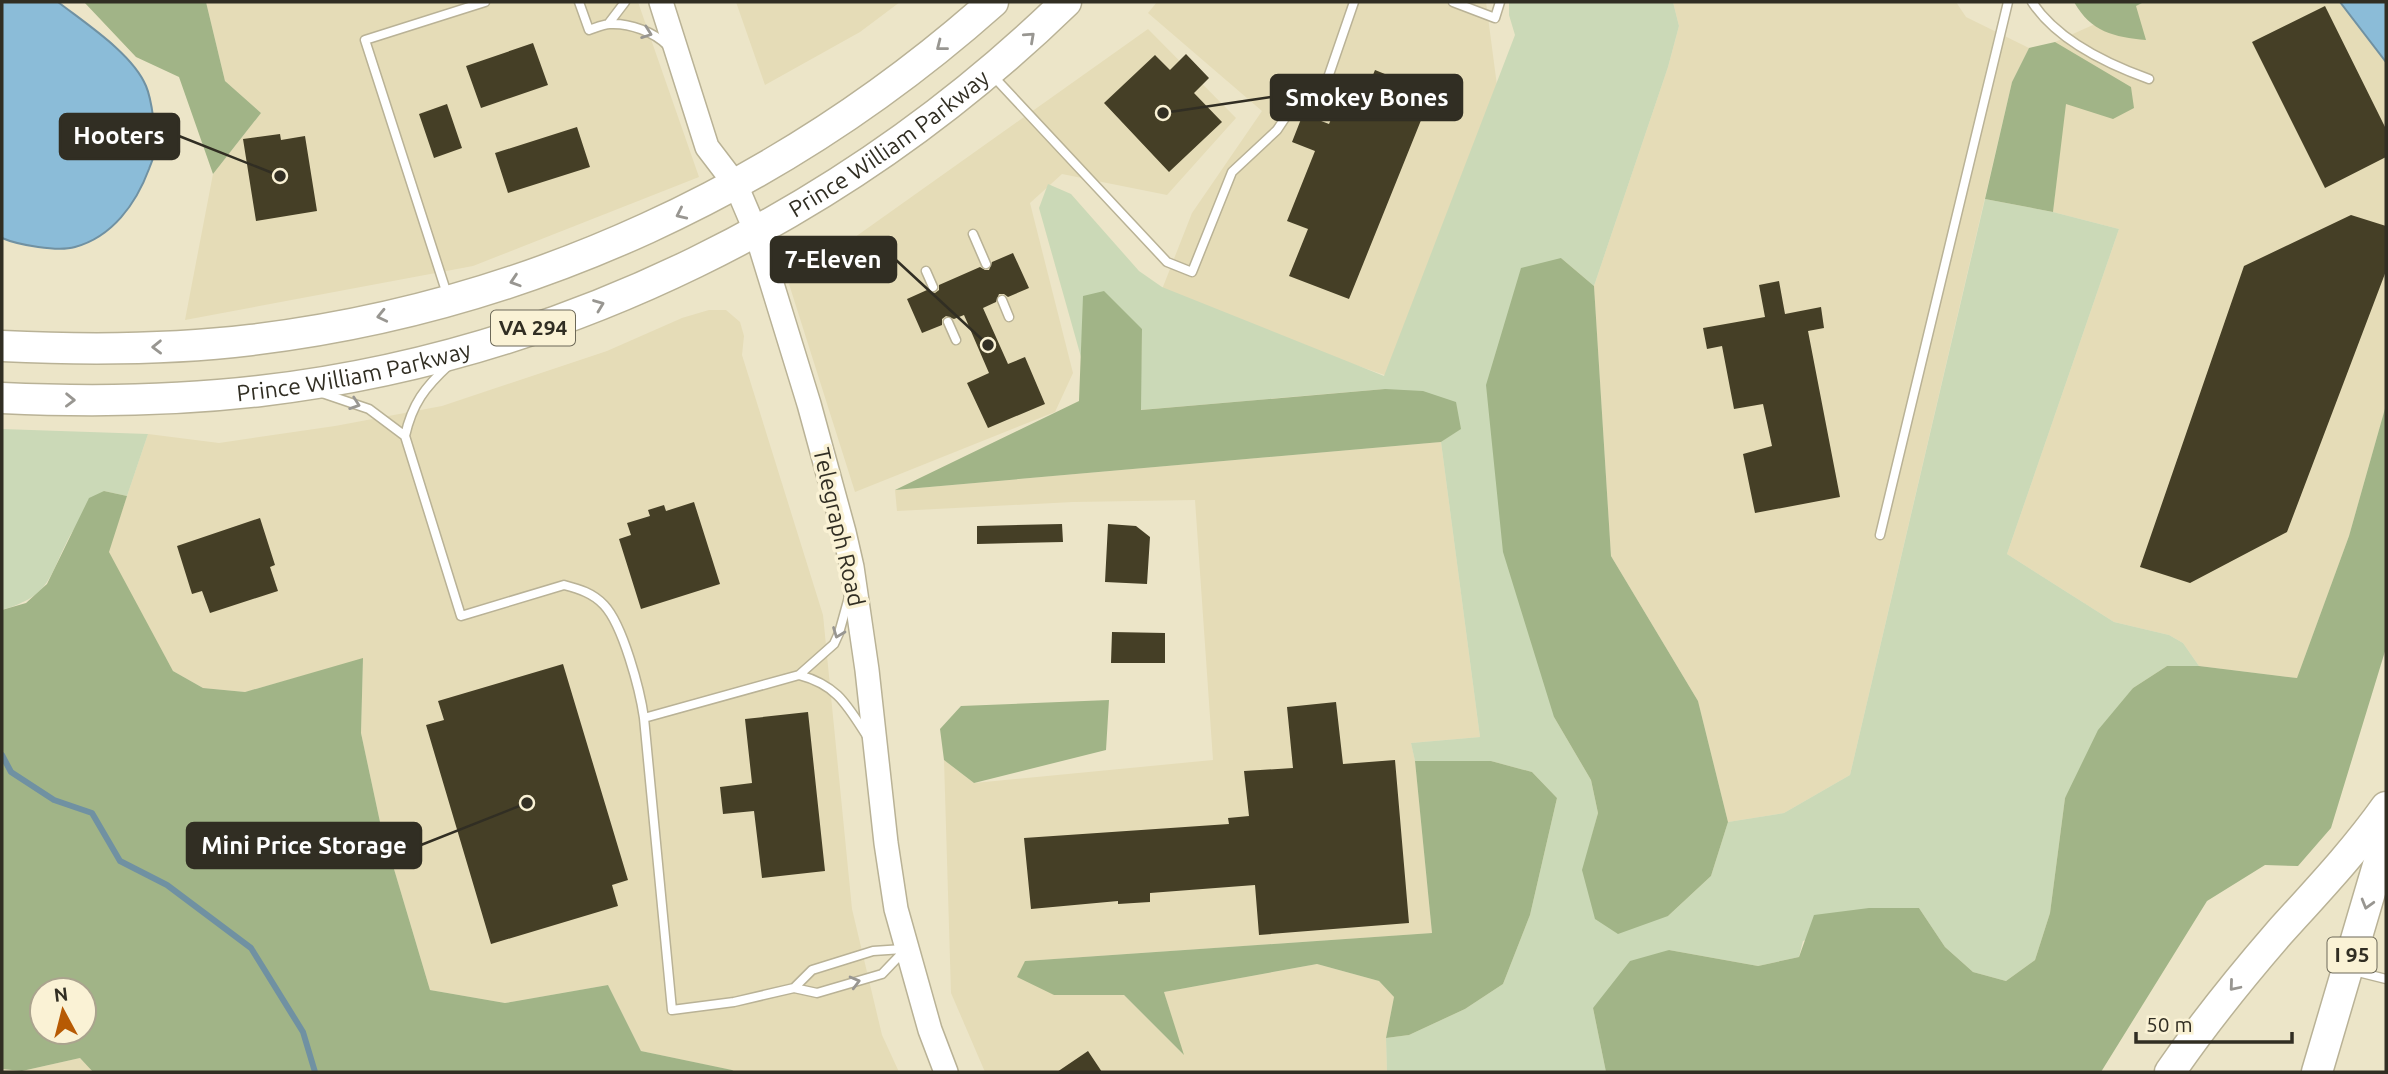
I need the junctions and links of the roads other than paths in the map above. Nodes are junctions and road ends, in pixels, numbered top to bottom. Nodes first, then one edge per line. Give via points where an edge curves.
1 (485, 2) edge
2 (579, 2) edge
3 (625, 2) edge
4 (661, 2) edge
5 (993, 2) edge
6 (1066, 2) edge
7 (1354, 2) edge
8 (1453, 2) edge
9 (1500, 2) edge
10 (2008, 2) edge
11 (2032, 2) edge
12 (609, 23) junction
13 (678, 56) junction
14 (989, 72) junction
15 (2149, 79) dead end
16 (736, 185) junction
17 (755, 232) junction
18 (973, 234) dead end
19 (986, 264) dead end
20 (926, 271) dead end
21 (933, 288) dead end
22 (449, 300) junction
23 (1002, 300) dead end
24 (1009, 317) dead end
25 (948, 322) dead end
26 (956, 340) dead end
27 (2, 346) edge
28 (464, 350) junction
29 (297, 385) junction
30 (2, 398) edge
31 (405, 436) junction
32 (1880, 535) dead end
33 (854, 577) junction
34 (799, 675) junction
35 (643, 718) junction
36 (875, 749) junction
37 (2386, 807) edge
38 (2386, 838) edge
39 (906, 949) junction
40 (2348, 969) junction
41 (2386, 979) edge
42 (794, 988) junction
43 (946, 1072) edge
44 (2169, 1072) edge
45 (2317, 1072) edge

1 - 22 lane via 365,40
2 - 12 lane via 589,30
3 - 12 lane
4 - 13 main road, Telegraph Road
5 -> 16 highway, Prince William Parkway / VA 294 via 899,79
14 -> 6 highway, Prince William Parkway / VA 294
7 - 14 lane via 1322,95 1302,102 1232,172 1192,272 1167,262
8 - 9 lane via 1495,18
10 - 32 lane
11 - 15 lane via 2062,35
12 -> 13 lane via 658,36
13 - 16 main road, Telegraph Road via 707,147
14 - 17 highway, Prince William Parkway / VA 294 via 875,159
16 - 17 main road, Telegraph Road
16 -> 22 highway, Prince William Parkway / VA 294 via 624,239 519,280
28 -> 17 highway, Prince William Parkway / VA 294 via 600,304
17 - 33 main road, Telegraph Road via 812,415
18 - 19 lane
20 - 21 lane
22 -> 27 highway, Prince William Parkway / VA 294 via 329,329 250,340 157,348
23 - 24 lane
25 - 26 lane
28 - 29 highway, Prince William Parkway / VA 294
28 - 31 lane via 422,394 410,414
30 -> 29 highway, Prince William Parkway / VA 294 via 169,398
29 -> 31 lane via 369,409
31 - 35 lane via 461,616 564,585 582,590 605,606 617,624
33 -> 34 lane via 837,639
33 - 36 main road, Telegraph Road
34 - 35 lane
34 - 36 lane via 835,692
35 - 42 lane via 672,1010
36 - 39 main road, Telegraph Road via 896,909
37 -> 44 highway
38 -> 40 highway, I 95
39 - 42 lane via 873,951 812,970
42 -> 39 lane via 817,993 882,974
39 - 43 main road, Telegraph Road
40 - 41 lane
40 - 45 highway, I 95

